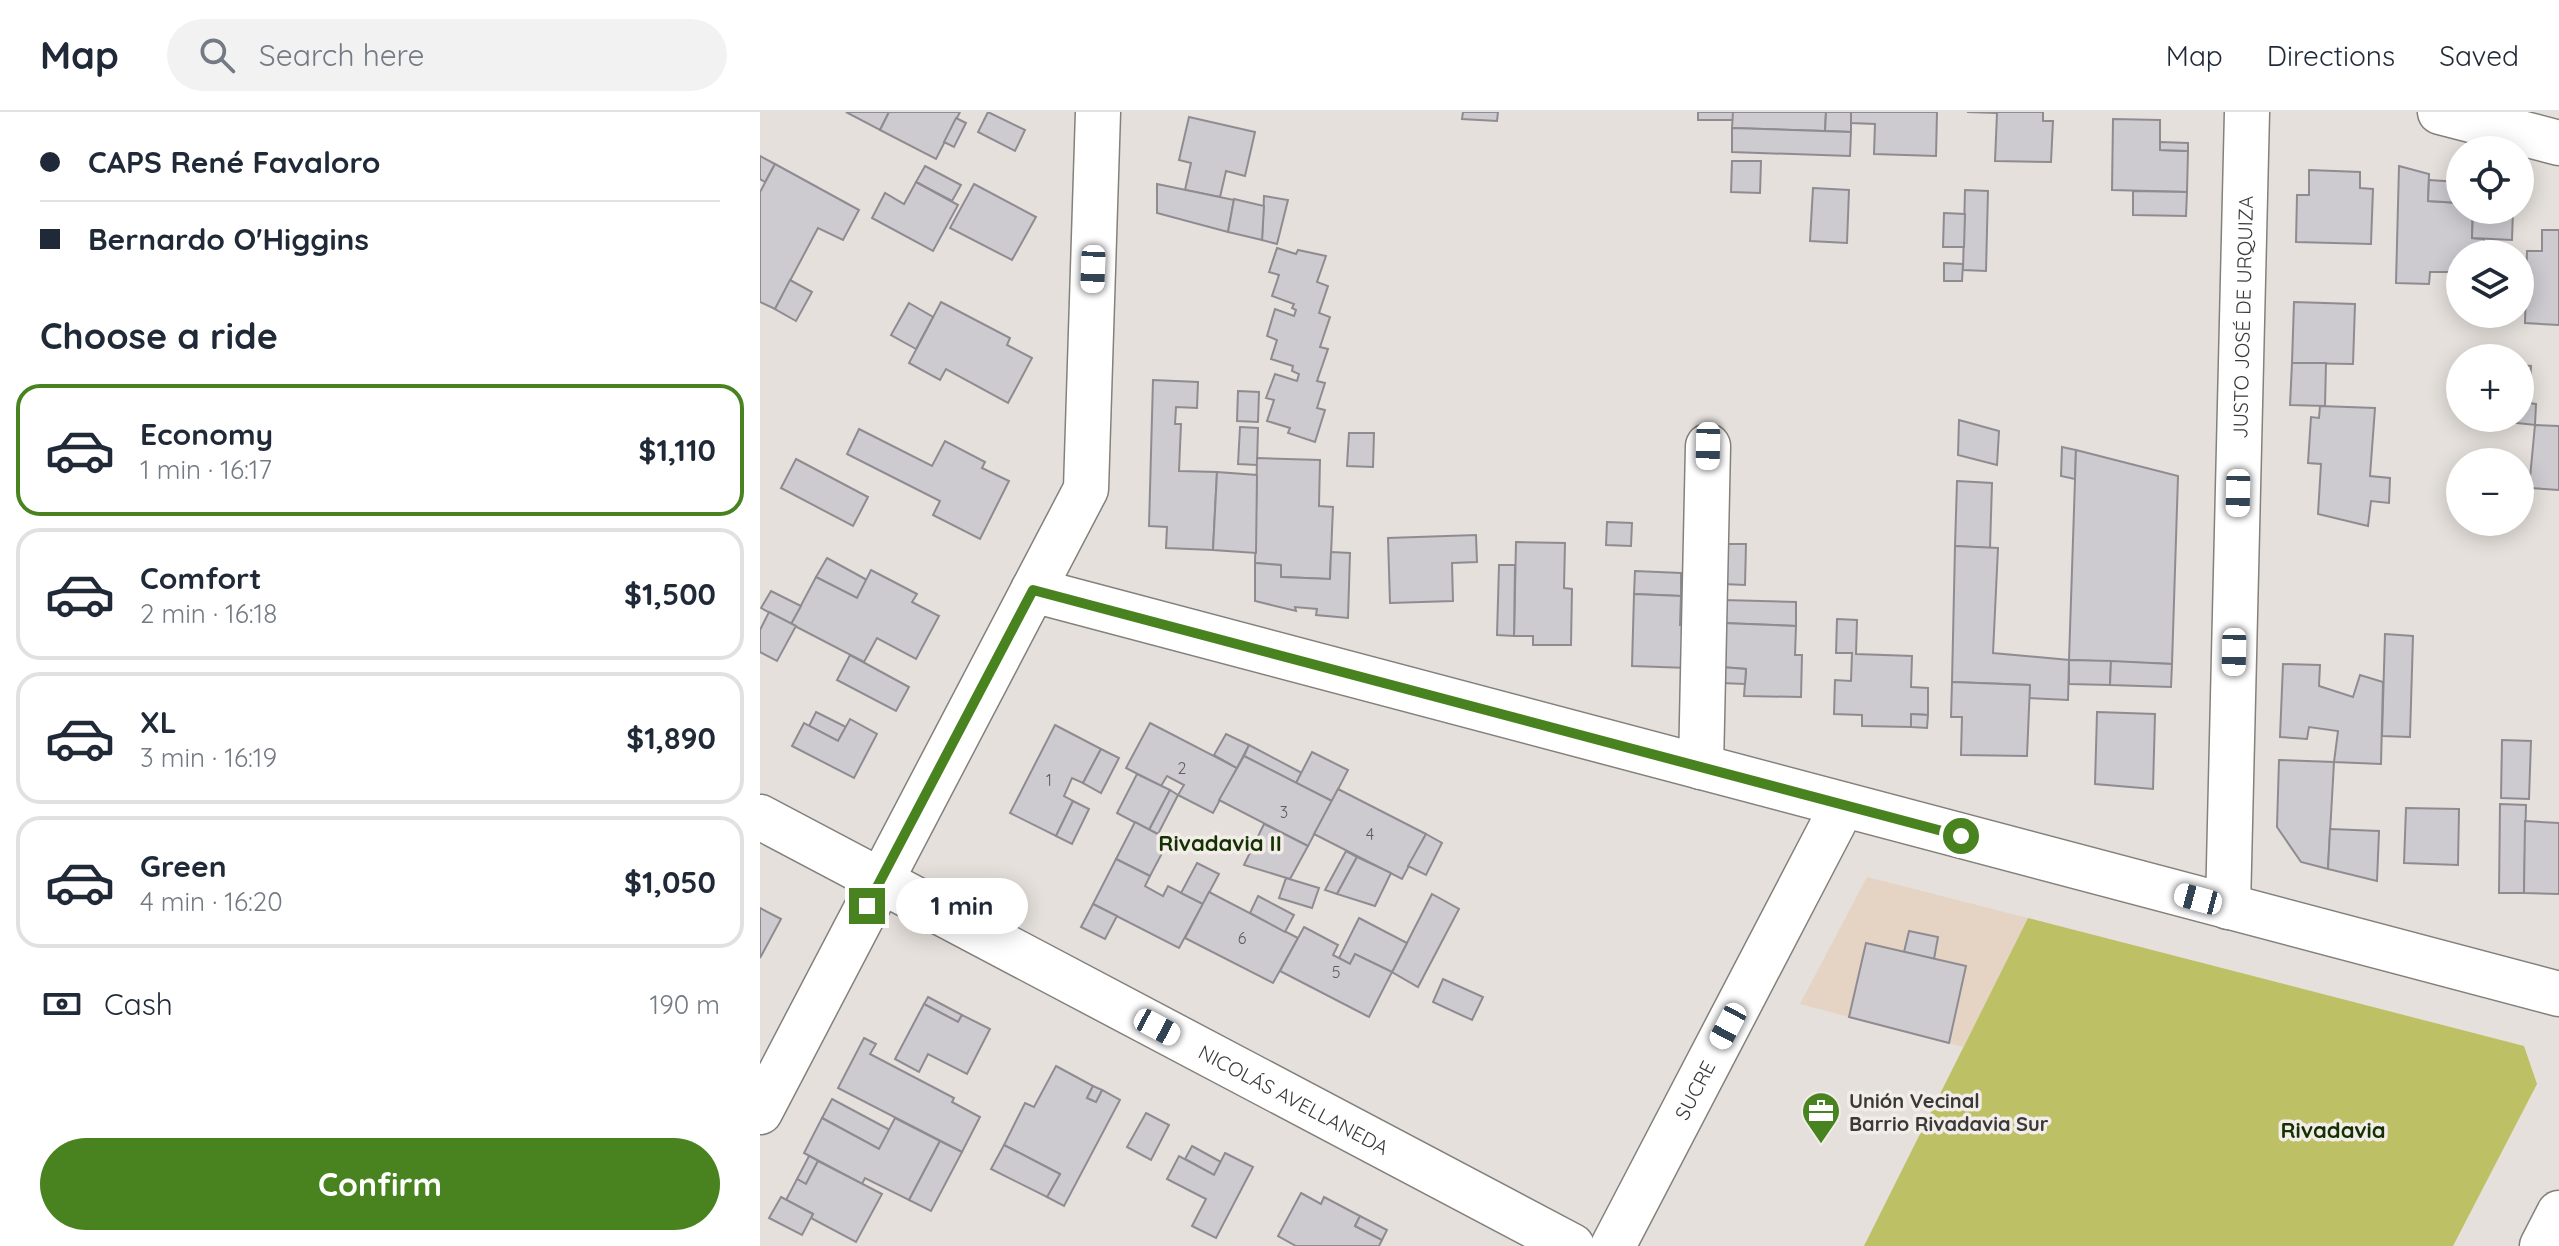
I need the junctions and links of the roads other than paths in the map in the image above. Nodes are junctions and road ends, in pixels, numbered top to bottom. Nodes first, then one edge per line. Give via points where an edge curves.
1 (1098, 112) edge
2 (2247, 112) edge
3 (2440, 112) edge
4 (2559, 143) edge
5 (1708, 446) dead end
6 (1033, 590) junction
7 (1701, 767) junction
8 (1843, 805) junction
9 (760, 817) edge
10 (881, 881) junction
11 (2228, 907) junction
12 (2559, 994) edge
13 (760, 1112) edge
14 (2559, 1213) edge
15 (1572, 1246) edge
16 (1613, 1246) edge
17 (2542, 1246) edge

1 - 6 street via 1086,489
2 - 11 street, JUSTO JOSÉ DE URQUIZA
3 - 4 street
5 - 7 street
6 - 7 street
6 - 10 street
7 - 8 street
8 - 11 street
8 - 16 street, SUCRE
9 - 10 street, NICOLÁS AVELLANEDA
10 - 13 street
10 - 15 street, NICOLÁS AVELLANEDA
11 - 12 street
14 - 17 street

